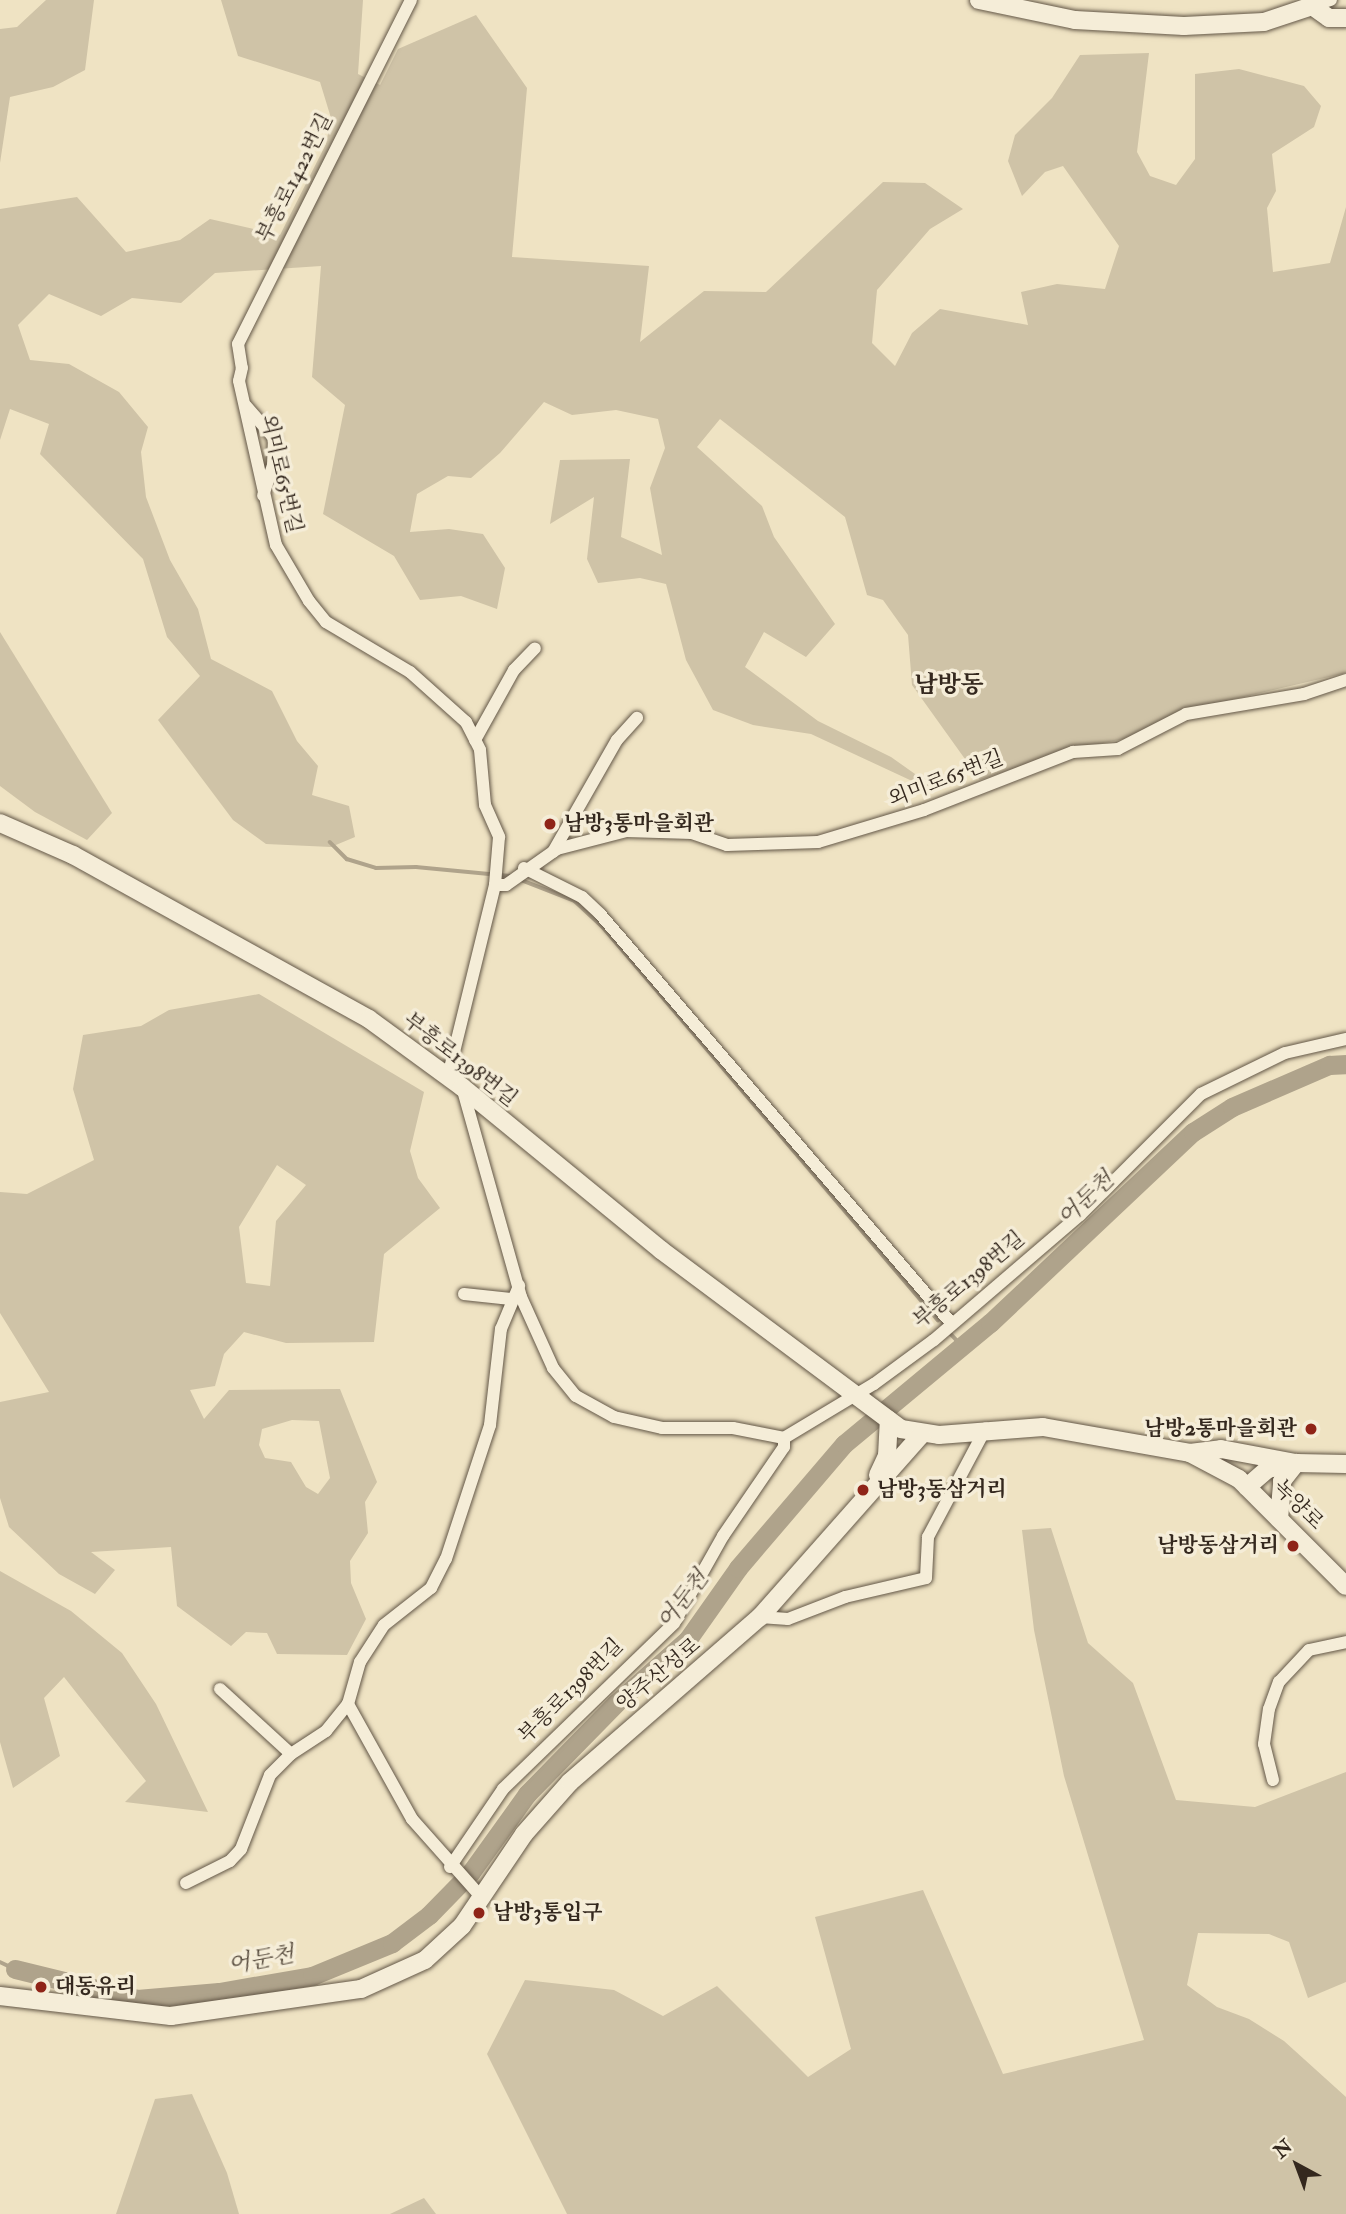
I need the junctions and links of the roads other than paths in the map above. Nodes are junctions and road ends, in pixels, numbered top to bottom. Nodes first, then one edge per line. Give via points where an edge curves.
1 (411, 0) edge
2 (979, 0) edge
3 (1331, 0) edge
4 (1022, 6) edge
5 (1311, 6) junction
6 (1346, 18) edge
7 (239, 381) joint
8 (245, 406) junction
9 (263, 495) junction
10 (535, 648) dead end
11 (1346, 680) edge
12 (636, 718) dead end
13 (475, 740) junction
14 (0, 823) edge
15 (553, 852) junction
16 (518, 875) junction
17 (496, 877) junction
18 (1346, 1039) edge
19 (455, 1082) junction
20 (464, 1294) dead end
21 (517, 1294) junction
22 (951, 1323) junction
23 (859, 1394) junction
24 (889, 1420) junction
25 (981, 1429) junction
26 (922, 1434) junction
27 (784, 1438) junction
28 (1190, 1453) junction
29 (1296, 1463) junction
30 (1346, 1464) edge
31 (1247, 1487) junction
32 (869, 1494) junction
33 (1279, 1518) junction
34 (1346, 1586) edge
35 (760, 1617) junction
36 (1346, 1642) edge
37 (220, 1689) dead end
38 (348, 1704) junction
39 (291, 1754) junction
40 (1273, 1780) dead end
41 (450, 1867) junction
42 (186, 1883) dead end
43 (478, 1895) junction
44 (0, 1996) edge

1 - 7 street, 부흥로1422번길 via 238,344
2 - 4 street
3 - 5 street
4 - 5 street via 1075,20 1184,26 1264,22
5 - 6 street via 1329,18
7 - 8 street, 외미로65번길
8 - 9 street, 외미로65번길
8 - 9 street via 274,438 273,465
9 - 13 street, 외미로65번길 via 276,545 326,622 410,672 466,722
10 - 13 street via 514,670
11 - 15 street, 외미로65번길 via 1304,694 1186,714 1118,749 1073,752 924,810 818,842 727,845 692,833 649,830 626,831
12 - 15 street via 617,740
13 - 17 street, 외미로65번길 via 485,805 499,837
14 - 19 street, 부흥로1398번길 via 73,855 317,988
15 - 16 street, 외미로65번길
16 - 17 street, 외미로65번길
16 - 22 street via 582,897 600,914
17 - 19 street, 외미로65번길
18 - 22 street, 부흥로1398번길 via 1285,1053 1202,1094 1080,1215
19 - 21 street
19 - 23 street, 부흥로1398번길 via 661,1251
20 - 21 street
21 - 27 street via 553,1368 576,1396 614,1417 662,1428 733,1428
21 - 38 street via 495,1362 491,1425 446,1559 431,1588 384,1625 360,1662
22 - 23 street, 부흥로1398번길
23 - 24 street, 부흥로1398번길
23 - 27 street, 부흥로1398번길
24 - 26 street, 부흥로1398번길 via 910,1433
24 - 32 street via 887,1456
25 - 26 street
25 - 28 street via 1063,1429
25 - 32 street via 923,1451
25 - 35 street via 928,1537 926,1578 845,1597 788,1619
26 - 32 street, 양주산성로
27 - 41 street, 부흥로1398번길 via 784,1447 723,1536 674,1623 503,1789
28 - 29 street via 1221,1449
28 - 31 street via 1226,1470
29 - 30 street
29 - 31 street via 1268,1469
29 - 33 street via 1282,1481
31 - 33 street, 녹양로
32 - 35 street, 양주산성로
33 - 34 street, 녹양로
35 - 43 street, 양주산성로 via 570,1782
36 - 40 street via 1309,1650 1279,1682 1264,1744
37 - 39 street
38 - 39 street via 326,1731
38 - 41 street via 389,1784
39 - 42 street via 263,1785 241,1849 230,1861
41 - 43 street
43 - 44 street, 양주산성로 via 433,1955 361,1989 171,2016

